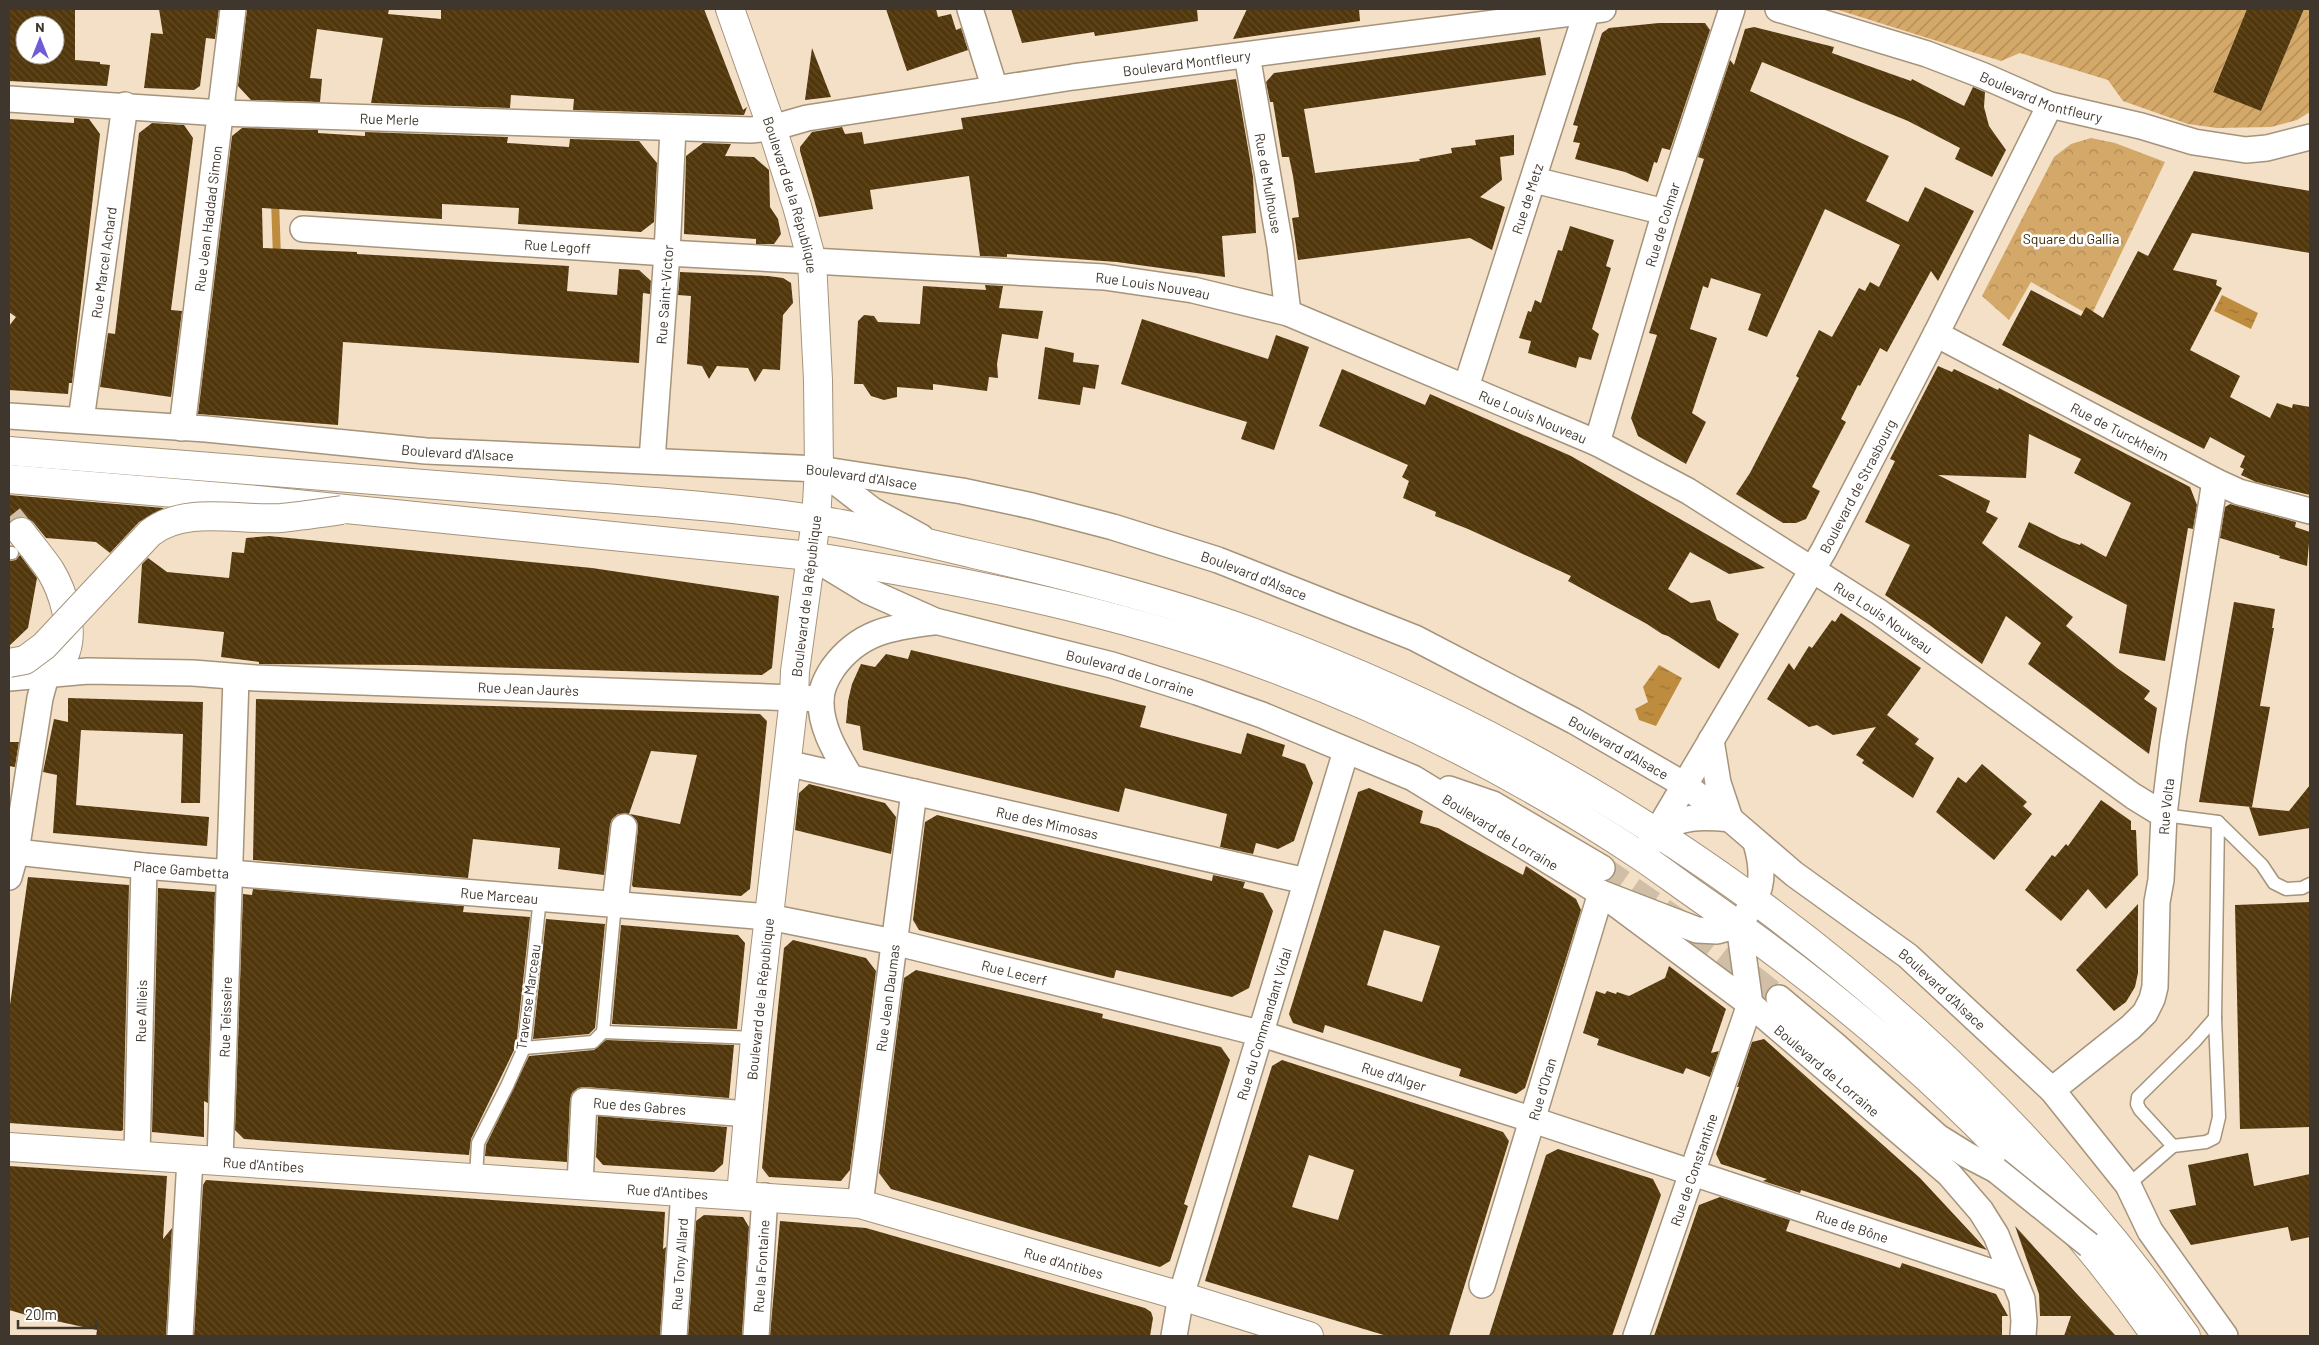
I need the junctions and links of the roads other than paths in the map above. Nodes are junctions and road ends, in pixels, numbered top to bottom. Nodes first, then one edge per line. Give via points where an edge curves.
1 (234, 9) edge
2 (730, 9) edge
3 (970, 9) edge
4 (1732, 9) edge
5 (1778, 9) edge
6 (1595, 10) edge
7 (1247, 55) junction
8 (995, 89) junction
9 (9, 99) edge
10 (125, 105) junction
11 (2050, 105) junction
12 (221, 113) junction
13 (673, 128) junction
14 (772, 128) junction
15 (2310, 137) edge
16 (1534, 180) junction
17 (1666, 212) junction
18 (303, 228) dead end
19 (667, 253) junction
20 (812, 261) junction
21 (1288, 313) junction
22 (1936, 334) junction
23 (1466, 387) junction
24 (9, 416) edge
25 (81, 420) junction
26 (182, 428) junction
27 (1597, 443) junction
28 (9, 451) edge
29 (652, 460) junction
30 (819, 469) junction
31 (9, 479) edge
32 (2215, 481) junction
33 (342, 510) junction
34 (2310, 511) edge
35 (816, 520) junction
36 (934, 545) junction
37 (14, 546) tunnel mouth
38 (810, 556) junction
39 (1812, 569) junction
40 (935, 622) junction
41 (9, 663) edge
42 (46, 676) junction
43 (9, 678) edge
44 (236, 678) junction
45 (794, 698) junction
46 (821, 699) junction
47 (1711, 740) junction
48 (1346, 751) junction
49 (786, 763) junction
50 (850, 778) junction
51 (1683, 784) junction
52 (914, 792) junction
53 (2164, 814) junction
54 (1730, 819) junction
55 (2218, 822) junction
56 (624, 828) dead end
57 (1656, 832) junction
58 (1756, 842) junction
59 (16, 852) junction
60 (1642, 857) junction
61 (144, 866) junction
62 (230, 873) junction
63 (9, 876) edge
64 (1601, 880) junction
65 (1306, 881) junction
66 (2310, 884) edge
67 (540, 898) junction
68 (1756, 901) junction
69 (615, 904) junction
70 (769, 917) junction
71 (1739, 925) junction
72 (894, 942) junction
73 (1779, 998) tunnel mouth
74 (1750, 1004) junction
75 (2215, 1018) junction
76 (602, 1032) junction
77 (1259, 1033) junction
78 (754, 1038) junction
79 (524, 1048) junction
80 (2052, 1090) junction
81 (748, 1114) junction
82 (1530, 1119) junction
83 (2173, 1146) junction
84 (9, 1147) edge
85 (137, 1155) junction
86 (1967, 1155) junction
87 (190, 1159) junction
88 (220, 1161) junction
89 (1692, 1172) junction
90 (1949, 1174) junction
91 (476, 1177) junction
92 (580, 1184) junction
93 (2128, 1186) junction
94 (684, 1191) junction
95 (753, 1195) junction
96 (860, 1204) junction
97 (2088, 1245) junction
98 (2013, 1279) junction
99 (1482, 1285) dead end
100 (1181, 1296) junction
101 (180, 1336) edge
102 (674, 1336) edge
103 (756, 1336) edge
104 (1174, 1336) edge
105 (1309, 1336) edge
106 (1636, 1336) edge
107 (2023, 1336) edge
108 (2156, 1336) edge
109 (2186, 1336) edge
110 (2226, 1336) edge

1 - 12 street, Rue Jean Haddad Simon
2 - 14 main road, Boulevard de la République
3 - 8 street
4 - 17 street, Rue de Colmar
5 - 11 street, Boulevard Montfleury via 1927,54
6 - 7 street, Boulevard Montfleury
6 - 16 street, Rue de Metz
7 - 8 street, Boulevard Montfleury
7 - 21 street, Rue de Mulhouse via 1280,246
8 - 14 street, Boulevard Montfleury via 807,118
9 - 10 street, Rue Merle
10 - 12 street, Rue Merle
10 - 25 street, Rue Marcel Achard
11 - 15 street, Boulevard Montfleury via 2223,148 2266,148
11 - 22 street, Boulevard de Strasbourg
12 - 13 street, Rue Merle
12 - 26 street, Rue Jean Haddad Simon
13 - 14 street, Rue Merle via 732,131
13 - 19 street, Rue Saint-Victor
14 - 20 main road, Boulevard de la République
16 - 17 street
16 - 23 street, Rue de Metz
17 - 27 street, Rue de Colmar
18 - 19 street, Rue Legoff
19 - 20 street, Rue Legoff
19 - 29 street, Rue Saint-Victor
20 - 21 street, Rue Louis Nouveau via 1135,281 1260,304
20 - 30 main road, Boulevard de la République
21 - 23 street, Rue Louis Nouveau
22 - 32 street, Rue de Turckheim
22 - 39 street, Boulevard de Strasbourg
23 - 27 street, Rue Louis Nouveau
24 - 25 street, Boulevard d'Alsace
25 - 26 street, Boulevard d'Alsace
26 - 29 street, Boulevard d'Alsace via 419,450
27 - 39 street, Rue Louis Nouveau via 1688,490
28 - 35 main road via 622,500
29 - 30 street, Boulevard d'Alsace
30 - 35 main road, Boulevard de la République
30 - 36 street via 872,510
30 - 51 street, Boulevard d'Alsace via 962,491 1032,506 1218,560 1415,638 1566,716
31 - 33 main road
32 - 34 street, Rue de Turckheim via 2239,492
32 - 53 street, Rue Volta via 2172,741
33 - 38 main road
33 - 41 main road, bridge via 280,518 194,518 165,522 150,533 44,646 25,660
35 - 36 main road
35 - 38 main road, Boulevard de la République
36 - 57 main road via 1032,567 1171,605 1297,649 1447,714 1516,750
37 - 42 main road via 49,569 65,610 68,646 57,666
38 - 40 street, Boulevard de Lorraine via 868,591
38 - 45 main road, Boulevard de la République
38 - 60 main road via 901,570 1035,598 1158,630 1233,654 1420,731 1546,798
39 - 47 street, Boulevard de Strasbourg
39 - 53 street, Rue Louis Nouveau via 1895,624 2133,796
40 - 46 street via 877,632 856,644 828,676
40 - 48 street, Boulevard de Lorraine via 1112,665 1262,715
42 - 43 street
42 - 44 street via 88,671 193,673
42 - 59 street
44 - 45 street, Rue Jean Jaurès
44 - 62 street, Place Gambetta
45 - 46 street, Rue Jean Jaurès
45 - 49 main road, Boulevard de la République
46 - 50 street via 828,735
47 - 51 street, Boulevard de Strasbourg
47 - 54 street via 1718,783
48 - 64 street, Boulevard de Lorraine via 1413,778 1494,804
48 - 65 street, Rue du Commandant Vidal
49 - 50 street, Rue des Mimosas
49 - 70 main road, Boulevard de la République
50 - 52 street, Rue des Mimosas
51 - 54 street, Boulevard d'Alsace
51 - 57 street, Boulevard de Strasbourg
52 - 65 street, Rue des Mimosas
52 - 72 street, Rue Jean Daumas
53 - 55 lane
53 - 80 street, Rue Volta via 2152,999 2145,1013 2131,1027
54 - 57 street via 1686,818
54 - 58 street, Boulevard d'Alsace
55 - 66 lane via 2262,865 2274,883 2286,890
55 - 75 lane
56 - 69 street
57 - 60 street, Boulevard de Strasbourg
57 - 68 main road
58 - 68 street via 1762,884
58 - 80 street, Boulevard d'Alsace via 1794,874 1908,956
59 - 61 street, Place Gambetta
59 - 63 street
60 - 71 main road
61 - 62 street, Place Gambetta
61 - 85 street, Rue Allieis
62 - 67 street, Rue Marceau
62 - 88 street, Rue Teisseire
64 - 71 street via 1696,930 1718,931
64 - 74 street, Boulevard de Lorraine
64 - 82 street, Rue d'Oran
65 - 77 street, Rue du Commandant Vidal
67 - 69 street, Rue Marceau
67 - 79 lane, Traverse Marceau
68 - 71 street
68 - 109 main road via 1884,1004 1991,1104 2107,1232
69 - 70 street, Rue Marceau
69 - 76 lane
70 - 72 street, Rue Lecerf
70 - 78 main road, Boulevard de la République
71 - 74 street
71 - 97 main road via 1910,1060 1976,1123
72 - 77 street, Rue Lecerf
72 - 96 street, Rue Jean Daumas
73 - 86 street via 1938,1137
74 - 89 street, Rue de Constantine
74 - 90 street, Boulevard de Lorraine
75 - 83 lane via 2217,1130 2214,1138 2206,1142
75 - 83 lane via 2138,1097 2140,1110
76 - 78 lane
76 - 79 lane via 593,1042
77 - 82 street, Rue d'Alger
77 - 100 street, Rue du Commandant Vidal
78 - 81 main road, Boulevard de la République
79 - 91 lane, Traverse Marceau via 478,1143
80 - 93 street, Boulevard d'Alsace
81 - 92 street, Rue des Gabres via 584,1102
81 - 95 main road, Boulevard de la République
82 - 89 street, Rue d'Alger
82 - 99 street, Rue d'Oran
83 - 93 lane
84 - 85 main road, Rue d'Antibes
85 - 87 main road, Rue d'Antibes
86 - 90 street
86 - 97 street, bridge via 1996,1170
87 - 88 main road, Rue d'Antibes
87 - 101 street
88 - 91 main road, Rue d'Antibes
89 - 98 street, Rue de Bône
89 - 106 street, Rue de Constantine
90 - 98 street, Boulevard de Lorraine via 1981,1211 1996,1236
91 - 92 main road, Rue d'Antibes
92 - 94 main road, Rue d'Antibes
93 - 110 street, Boulevard d'Alsace via 2150,1231
94 - 95 main road, Rue d'Antibes
94 - 102 street, Rue Tony Allard
95 - 96 main road, Rue d'Antibes
95 - 103 street, Rue la Fontaine
96 - 100 main road, Rue d'Antibes
97 - 108 main road
98 - 107 street, Boulevard de Lorraine via 2022,1299
100 - 104 street, Rue du Commandant Vidal
100 - 105 main road, Rue d'Antibes

